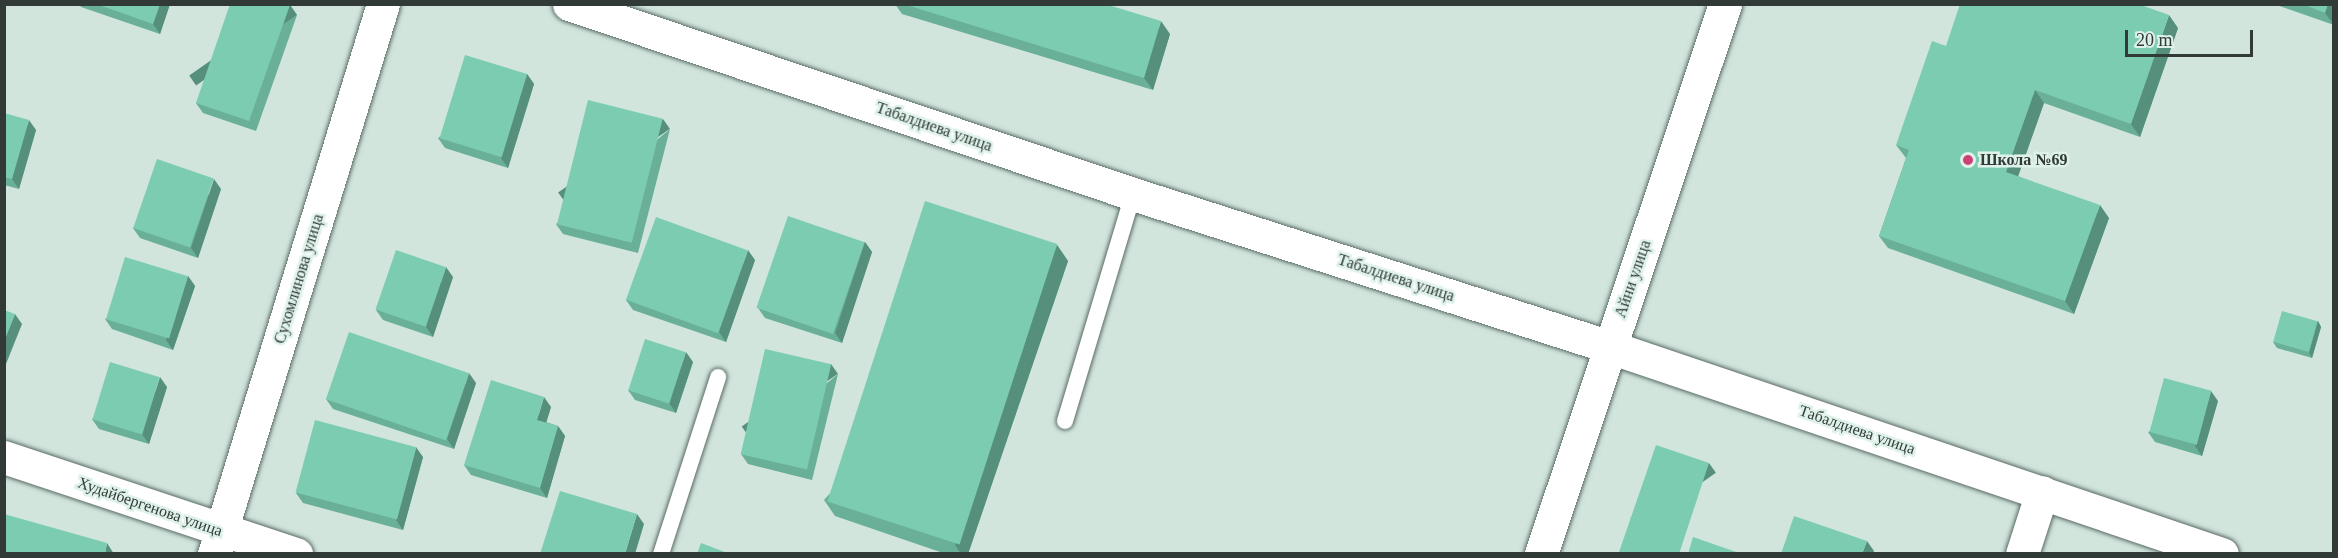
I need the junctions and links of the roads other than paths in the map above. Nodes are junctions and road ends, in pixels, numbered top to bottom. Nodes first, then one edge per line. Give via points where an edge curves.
1 (384, 4) edge
2 (569, 4) edge
3 (1725, 4) edge
4 (1133, 194) junction
5 (1610, 347) junction
6 (718, 377) dead end
7 (1065, 420) dead end
8 (4, 457) edge
9 (2042, 492) junction
10 (218, 542) edge
11 (296, 554) edge
12 (661, 554) edge
13 (1541, 554) edge
14 (2022, 554) edge
15 (2222, 554) edge

1 - 10 street, Сухомлинова улица
2 - 4 street, Табалдиева улица
3 - 5 street, Айни улица
4 - 5 street, Табалдиева улица
4 - 7 lane
5 - 9 street, Табалдиева улица
5 - 13 street, Айни улица
6 - 12 lane
8 - 10 street, Худайбергенова улица
9 - 14 street
9 - 15 street, Табалдиева улица
10 - 11 street, Худайбергенова улица

